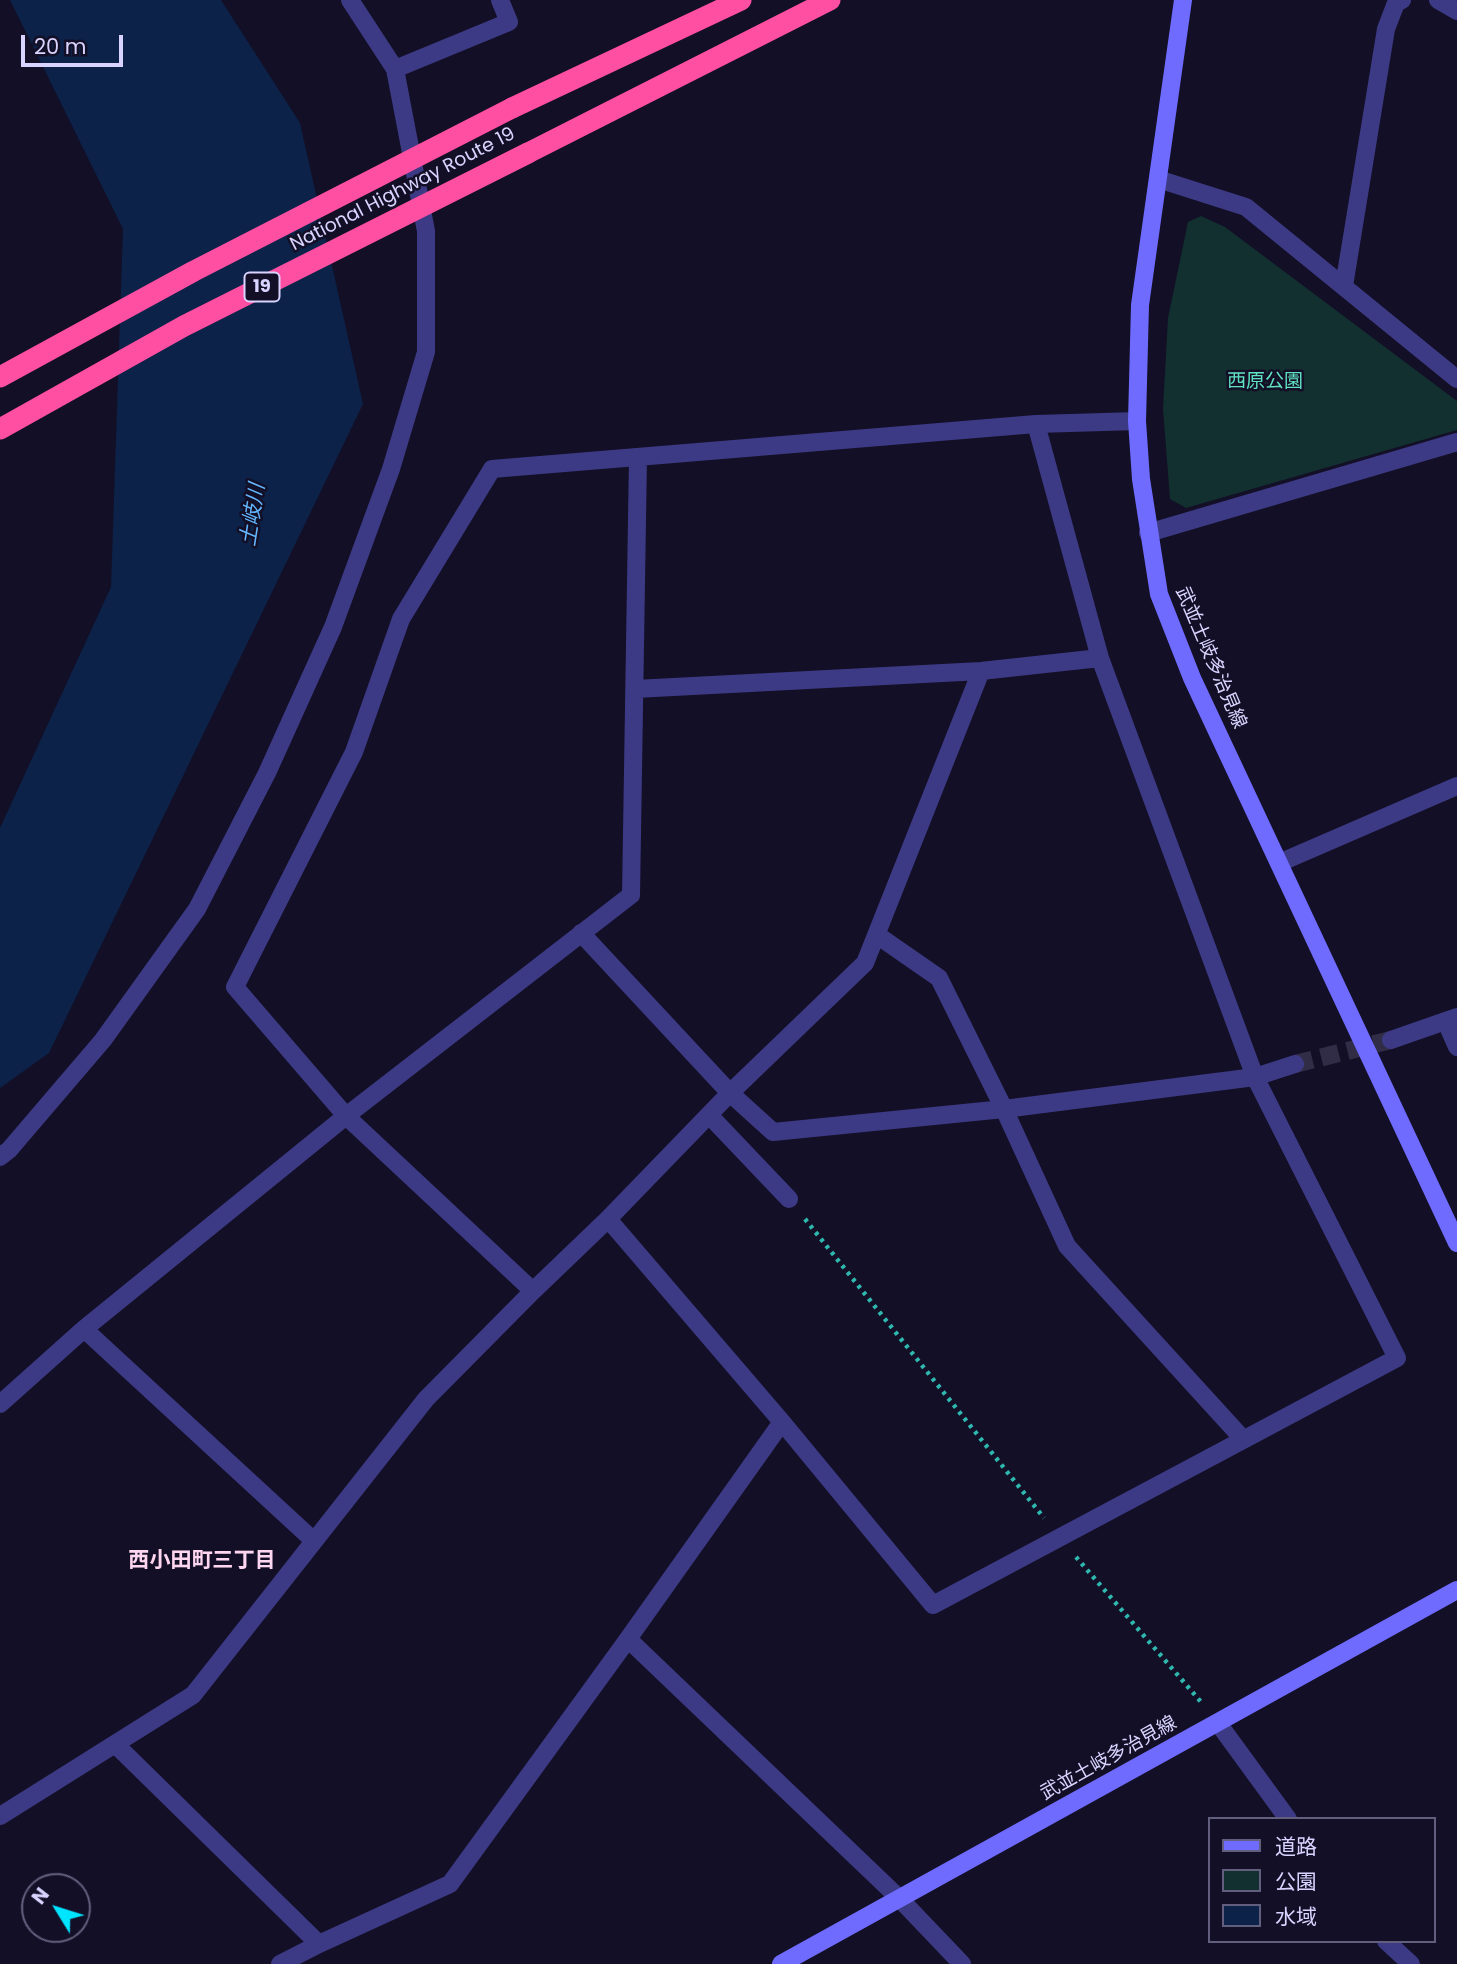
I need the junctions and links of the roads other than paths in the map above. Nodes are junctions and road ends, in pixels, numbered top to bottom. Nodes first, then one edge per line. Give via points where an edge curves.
1 (350, 0) edge
2 (500, 0) edge
3 (741, 0) edge
4 (830, 0) edge
5 (1183, 0) edge
6 (1402, 0) edge
7 (1438, 0) edge
8 (1457, 11) edge
9 (395, 69) junction
10 (1158, 178) junction
11 (1344, 286) junction
12 (0, 377) edge
13 (1457, 379) edge
14 (1137, 421) junction
15 (1036, 424) junction
16 (0, 429) edge
17 (1457, 442) edge
18 (638, 457) junction
19 (1148, 533) junction
20 (1100, 658) junction
21 (981, 671) junction
22 (635, 689) junction
23 (1457, 786) edge
24 (1279, 863) junction
25 (581, 933) junction
26 (877, 935) junction
27 (1452, 1020) edge
28 (1391, 1040) tunnel mouth
29 (1457, 1047) edge
30 (1295, 1064) tunnel mouth
31 (1255, 1077) junction
32 (730, 1093) junction
33 (1004, 1109) junction
34 (709, 1115) junction
35 (346, 1116) junction
36 (0, 1157) edge
37 (789, 1199) road end
38 (608, 1219) junction
39 (1457, 1243) edge
40 (533, 1291) junction
41 (84, 1329) junction
42 (0, 1404) edge
43 (782, 1422) junction
44 (1243, 1439) junction
45 (314, 1541) junction
46 (1457, 1590) edge
47 (628, 1639) junction
48 (1218, 1723) junction
49 (115, 1744) junction
50 (0, 1816) edge
51 (1287, 1817) edge
52 (900, 1899) junction
53 (1388, 1943) edge
54 (319, 1944) junction
55 (280, 1964) edge
56 (781, 1964) edge
57 (962, 1964) edge
58 (1411, 1964) edge

1 - 9 street
2 - 9 street via 509,22
3 - 12 highway, National Highway Route 19 / 19, bridge via 512,108 194,271
4 - 16 highway, National Highway Route 19 / 19, bridge via 184,326
5 - 10 main road, 武並土岐多治見線
6 - 11 street via 1396,3 1385,29
7 - 8 street
9 - 36 street via 426,230 426,352 383,493 333,627 267,773 197,909 103,1040
10 - 11 street via 1246,207
10 - 14 main road, 武並土岐多治見線 via 1140,304
11 - 13 street
14 - 15 street
14 - 19 main road, 武並土岐多治見線
15 - 18 street
15 - 20 street
17 - 19 street
18 - 22 street
18 - 35 street via 492,469 401,619 354,752 235,987
19 - 24 main road, 武並土岐多治見線 via 1159,594 1192,678
20 - 21 street
20 - 31 street
21 - 22 street
21 - 26 street
22 - 25 street via 631,895
23 - 24 street
24 - 39 main road, 武並土岐多治見線
25 - 32 street
25 - 35 street
26 - 32 street via 865,963
26 - 33 street via 939,978
27 - 28 street
27 - 29 street
30 - 31 street
31 - 33 street
31 - 44 street via 1397,1358
32 - 33 street via 773,1132
32 - 34 street
33 - 44 street via 1067,1246
34 - 37 street
34 - 38 street
35 - 40 street
35 - 41 street
38 - 40 street
38 - 43 street
40 - 45 street via 426,1399
41 - 42 street
41 - 45 street
43 - 44 street via 933,1605
43 - 47 street
45 - 49 street via 193,1695
46 - 48 main road, 武並土岐多治見線
47 - 52 street
47 - 54 street via 450,1884
48 - 51 street
48 - 52 main road, 武並土岐多治見線
49 - 50 street
49 - 54 street
52 - 56 main road, 武並土岐多治見線
52 - 57 street
53 - 58 street
54 - 55 street

